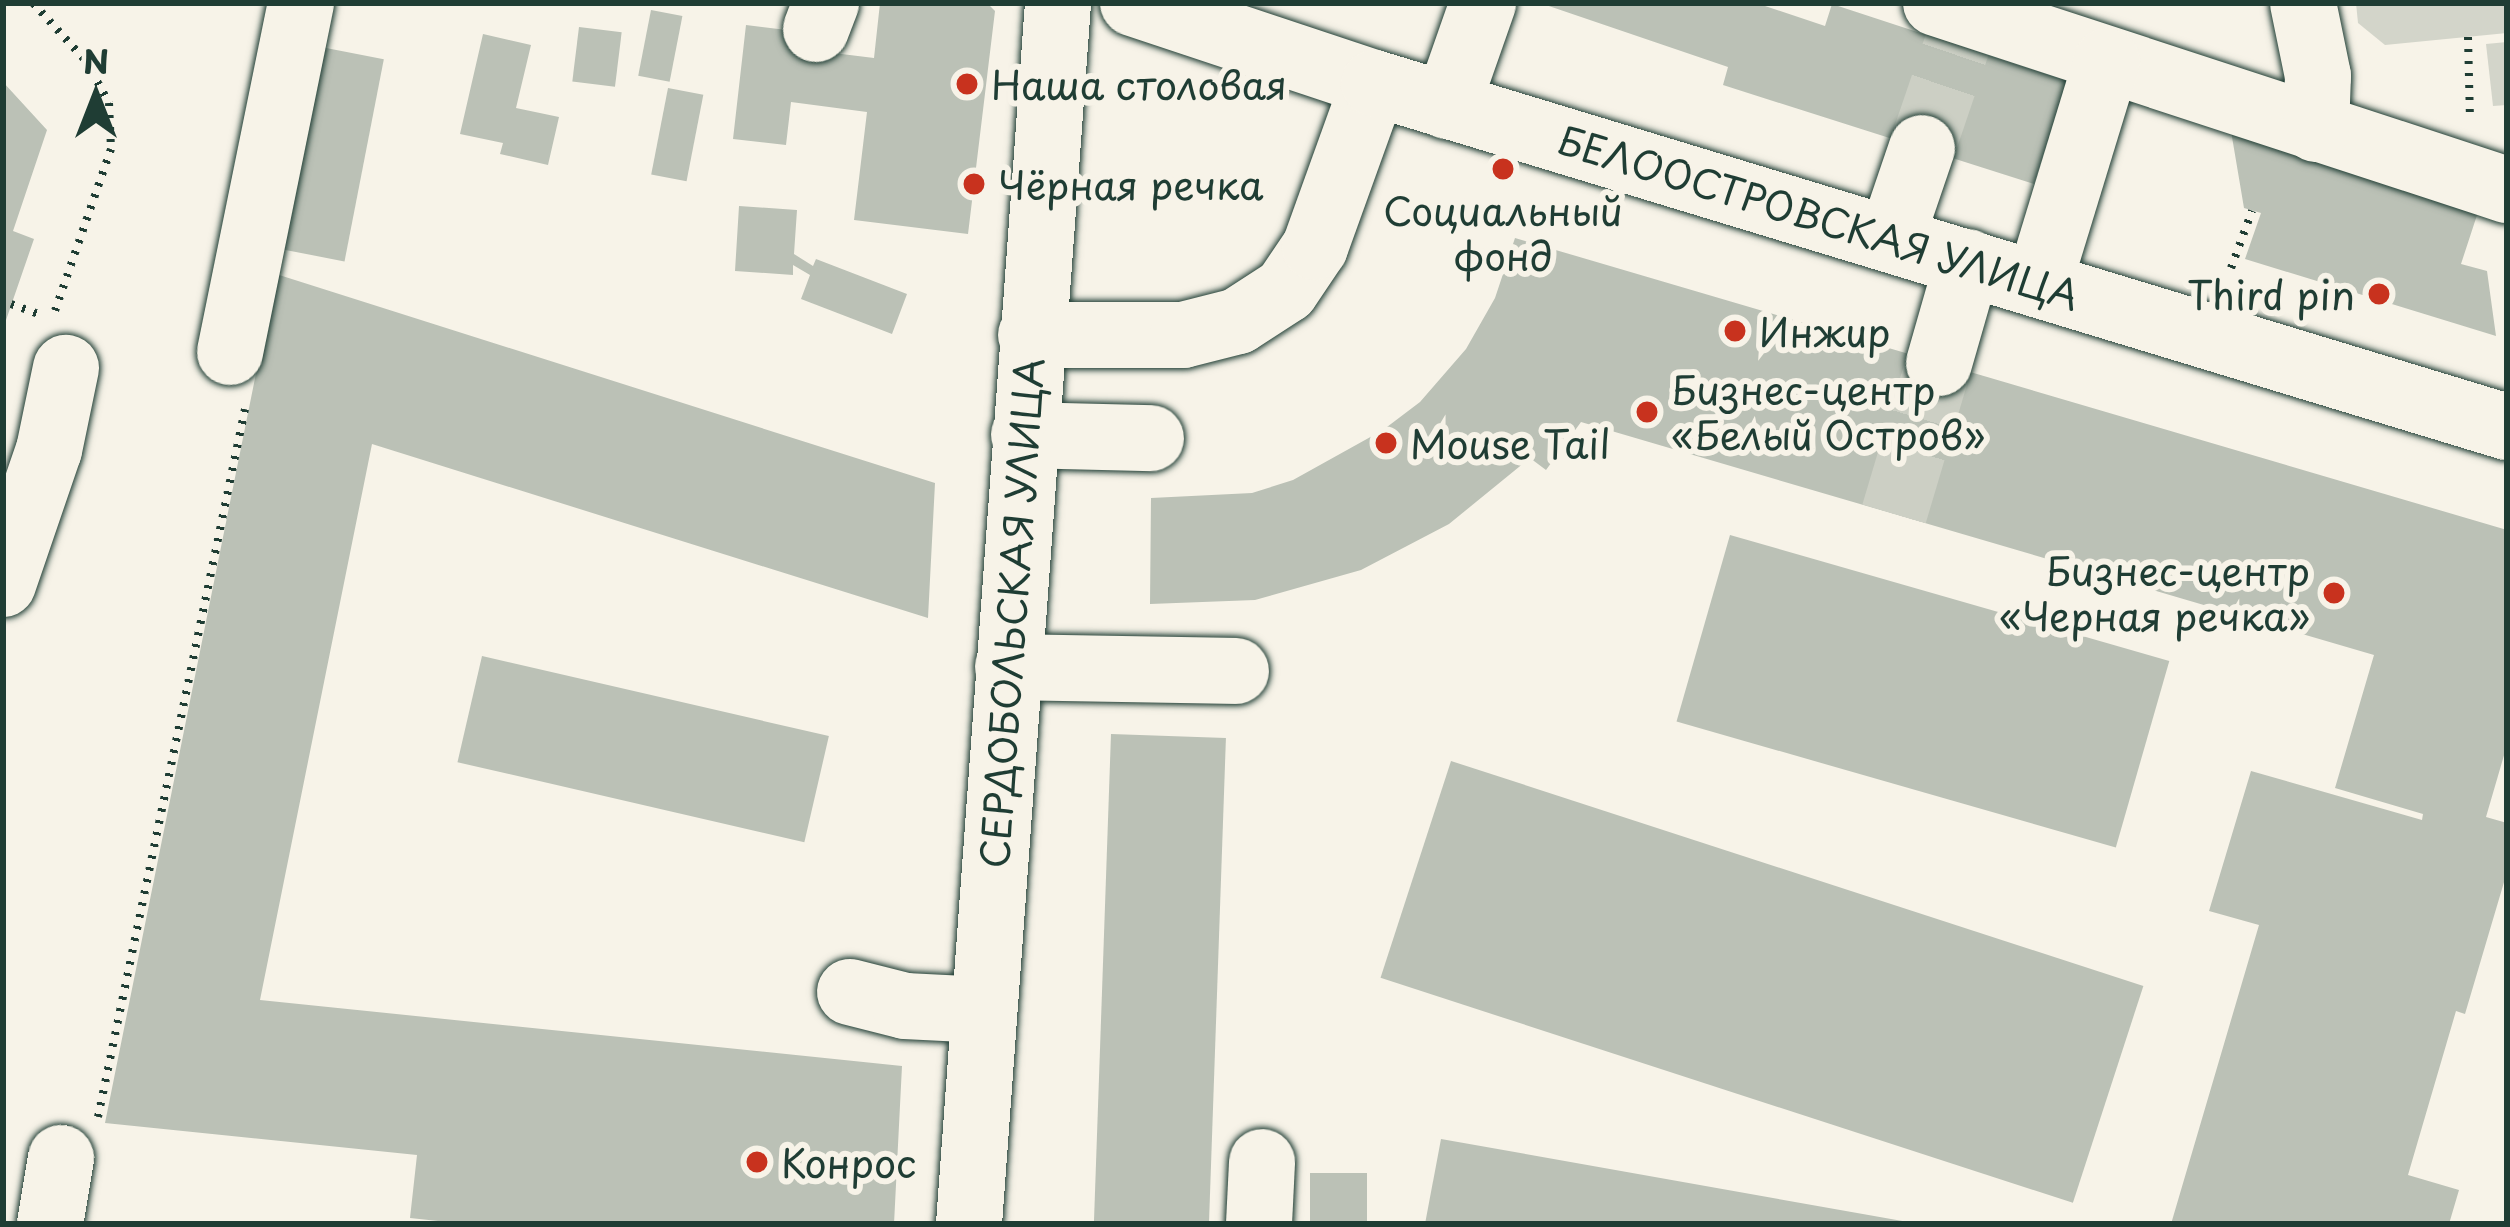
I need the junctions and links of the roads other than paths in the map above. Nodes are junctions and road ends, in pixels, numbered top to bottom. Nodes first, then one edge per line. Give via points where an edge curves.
1 (301, 3) edge
2 (1058, 3) edge
3 (1133, 3) edge
4 (1483, 3) edge
5 (2303, 3) edge
6 (1958, 16) edge
7 (2107, 61) junction
8 (1374, 83) junction
9 (1447, 106) junction
10 (2316, 128) junction
11 (1922, 148) tunnel mouth
12 (2482, 182) edge
13 (1891, 239) junction
14 (1968, 262) junction
15 (2039, 283) junction
16 (1030, 335) junction
17 (60, 344) road end
18 (1939, 363) tunnel mouth
19 (238, 377) road end
20 (2507, 427) edge
21 (1024, 435) junction
22 (1151, 438) dead end
23 (3, 584) edge
24 (1008, 667) junction
25 (1236, 670) dead end
26 (850, 992) dead end
27 (984, 1010) junction
28 (78, 1144) road end
29 (50, 1224) edge
30 (969, 1224) edge

1 - 19 main road
2 - 16 main road, СЕРДОБОЛЬСКАЯ УЛИЦА
3 - 8 main road, БЕЛООСТРОВСКАЯ УЛИЦА
4 - 9 main road
5 - 10 main road via 2318,76
6 - 7 main road
7 - 10 main road
7 - 15 main road
8 - 9 main road, БЕЛООСТРОВСКАЯ УЛИЦА
8 - 16 main road via 1316,248 1286,290 1238,320 1184,335
9 - 13 main road, БЕЛООСТРОВСКАЯ УЛИЦА
10 - 12 main road
11 - 13 main road
13 - 14 main road, БЕЛООСТРОВСКАЯ УЛИЦА
14 - 15 main road, БЕЛООСТРОВСКАЯ УЛИЦА
14 - 18 main road
15 - 20 main road, БЕЛООСТРОВСКАЯ УЛИЦА
16 - 21 main road, СЕРДОБОЛЬСКАЯ УЛИЦА
17 - 23 main road via 49,450
21 - 22 main road
21 - 24 main road, СЕРДОБОЛЬСКАЯ УЛИЦА
24 - 25 main road
24 - 27 main road, СЕРДОБОЛЬСКАЯ УЛИЦА
26 - 27 main road via 905,1006
27 - 30 main road, СЕРДОБОЛЬСКАЯ УЛИЦА
28 - 29 main road

